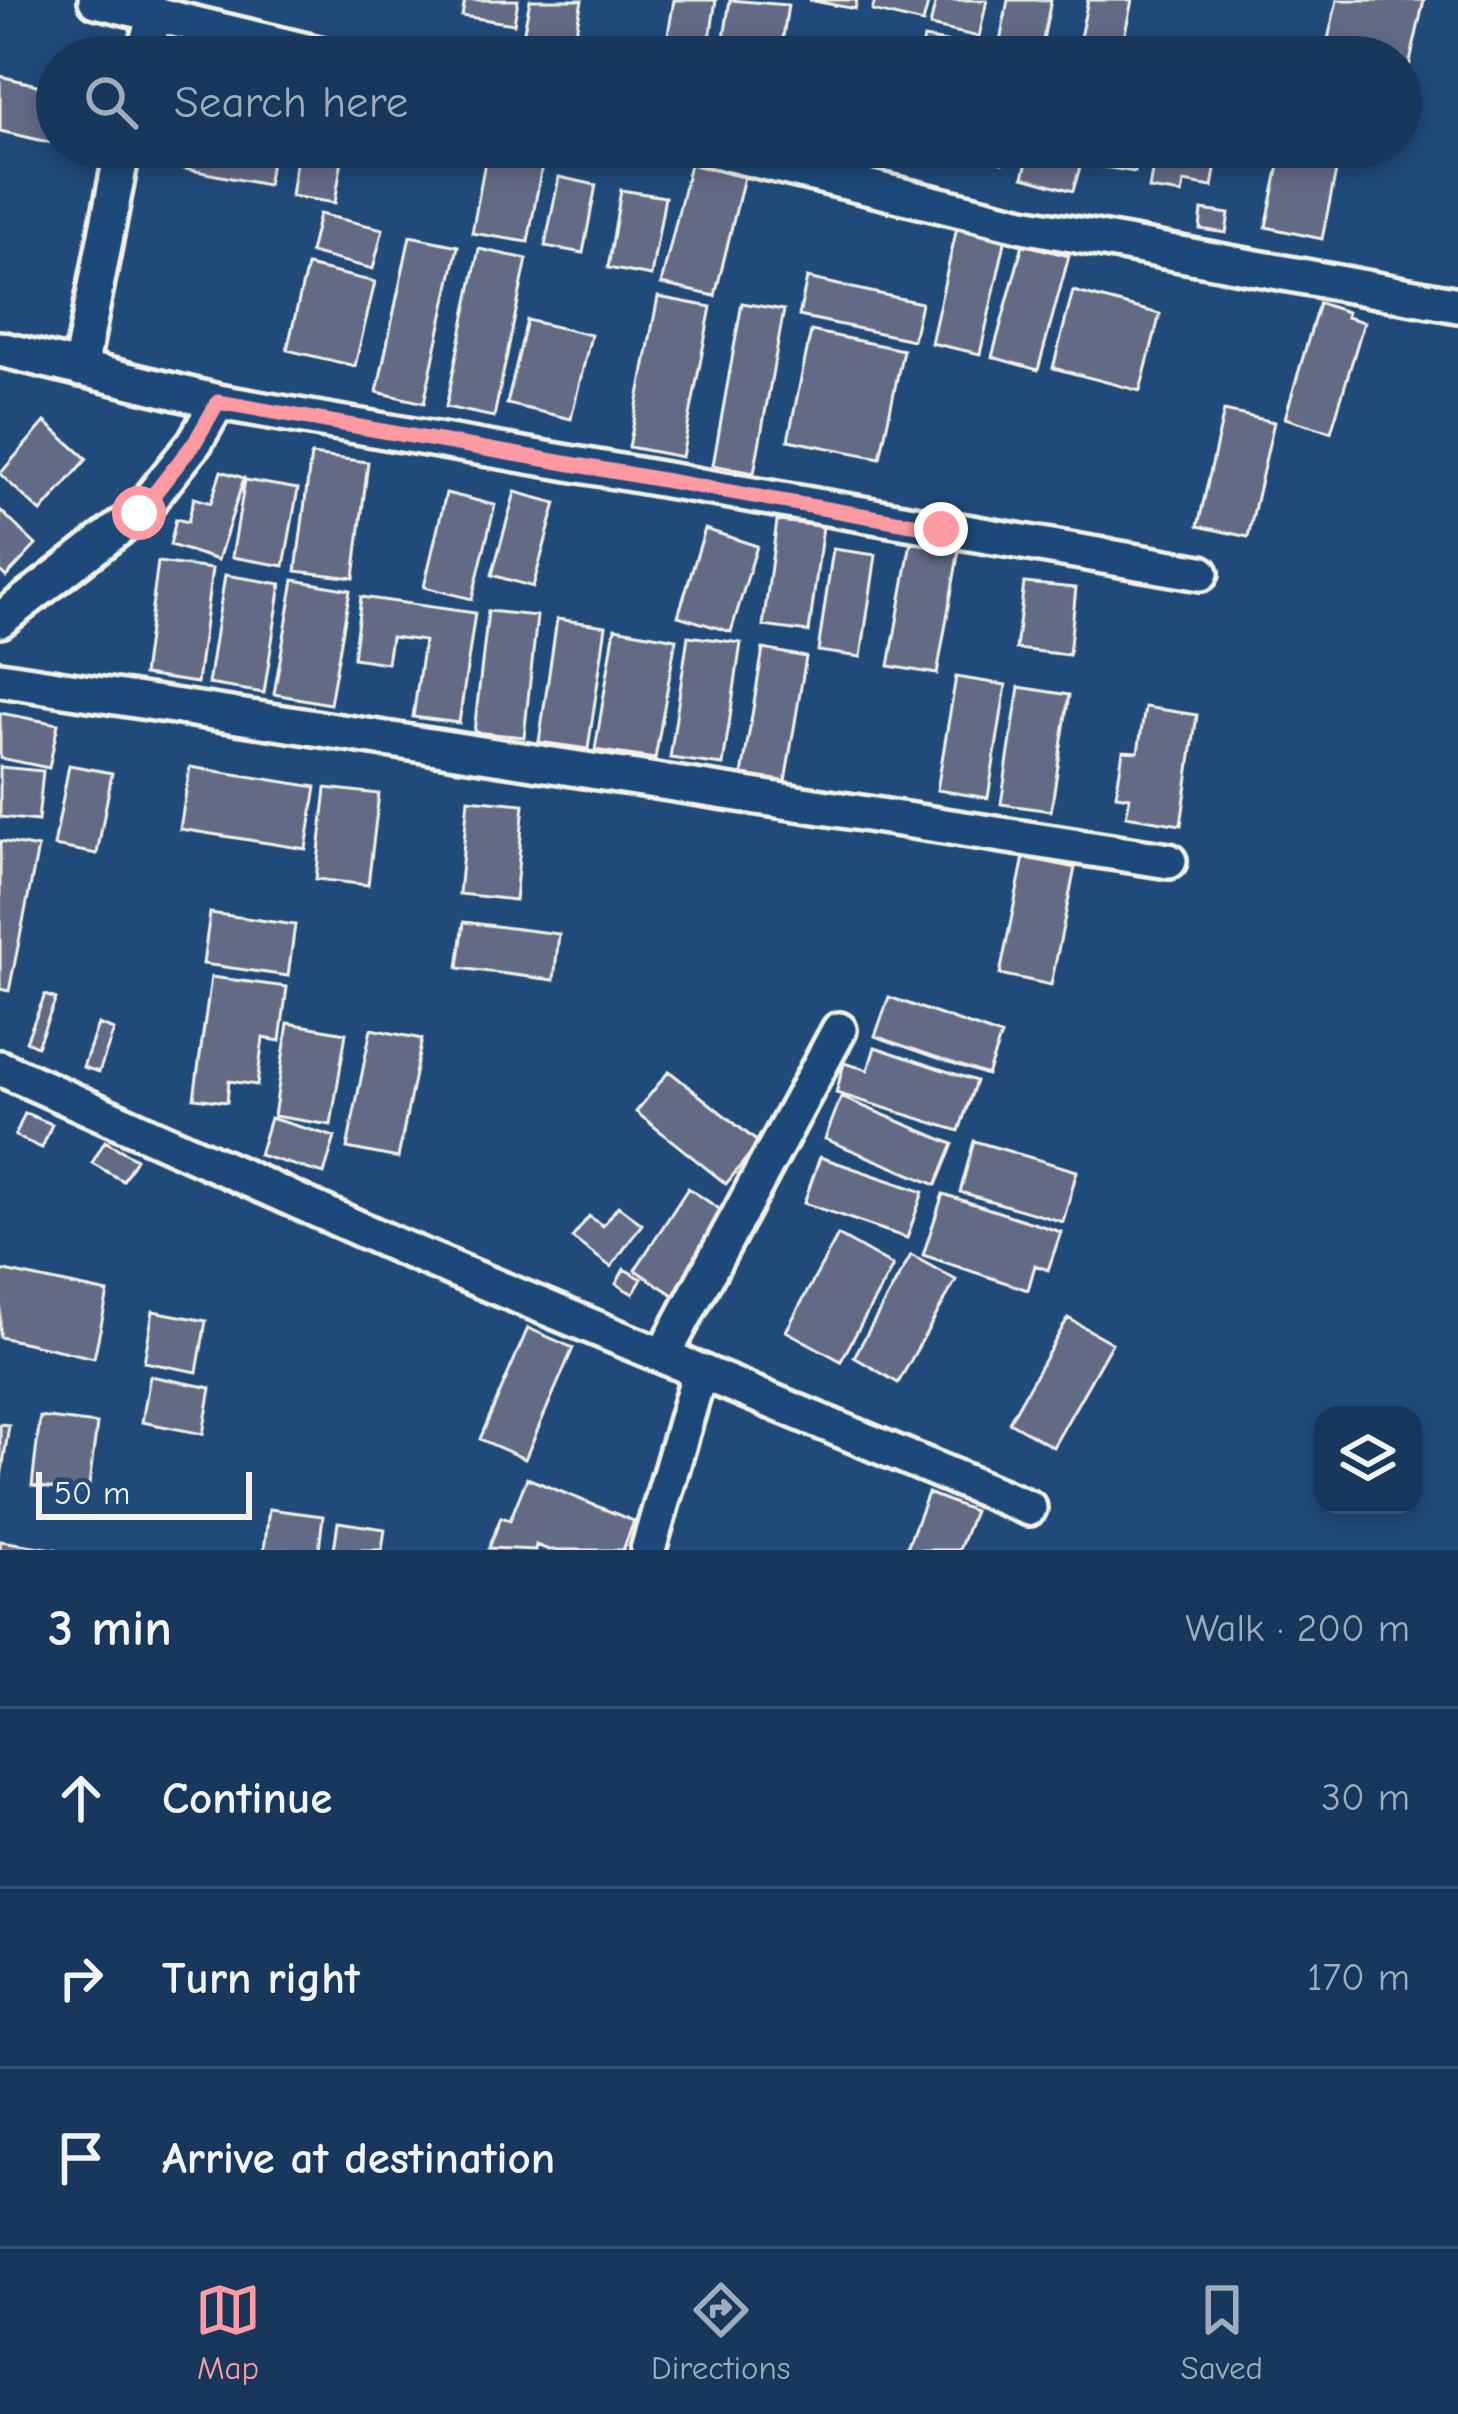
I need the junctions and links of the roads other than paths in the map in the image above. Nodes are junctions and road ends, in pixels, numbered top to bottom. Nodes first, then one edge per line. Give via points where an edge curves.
1 (96, 0) edge
2 (154, 14) junction
3 (148, 36) edge
4 (245, 36) edge
5 (119, 168) edge
6 (788, 168) edge
7 (1458, 305) edge
8 (0, 350) edge
9 (80, 369) junction
10 (218, 402) junction
11 (1201, 573) dead end
12 (0, 620) edge
13 (0, 679) edge
14 (1169, 861) dead end
15 (839, 1030) dead end
16 (0, 1068) edge
17 (663, 1356) junction
18 (700, 1371) junction
19 (1029, 1508) dead end
20 (648, 1550) edge

1 - 2 street
2 - 3 street
2 - 4 street
5 - 9 street
6 - 7 street via 1023,225
8 - 9 street
9 - 10 street
10 - 11 street
10 - 12 street via 139,513
13 - 14 street
15 - 17 street
16 - 17 street
17 - 18 street
18 - 19 street
18 - 20 street

